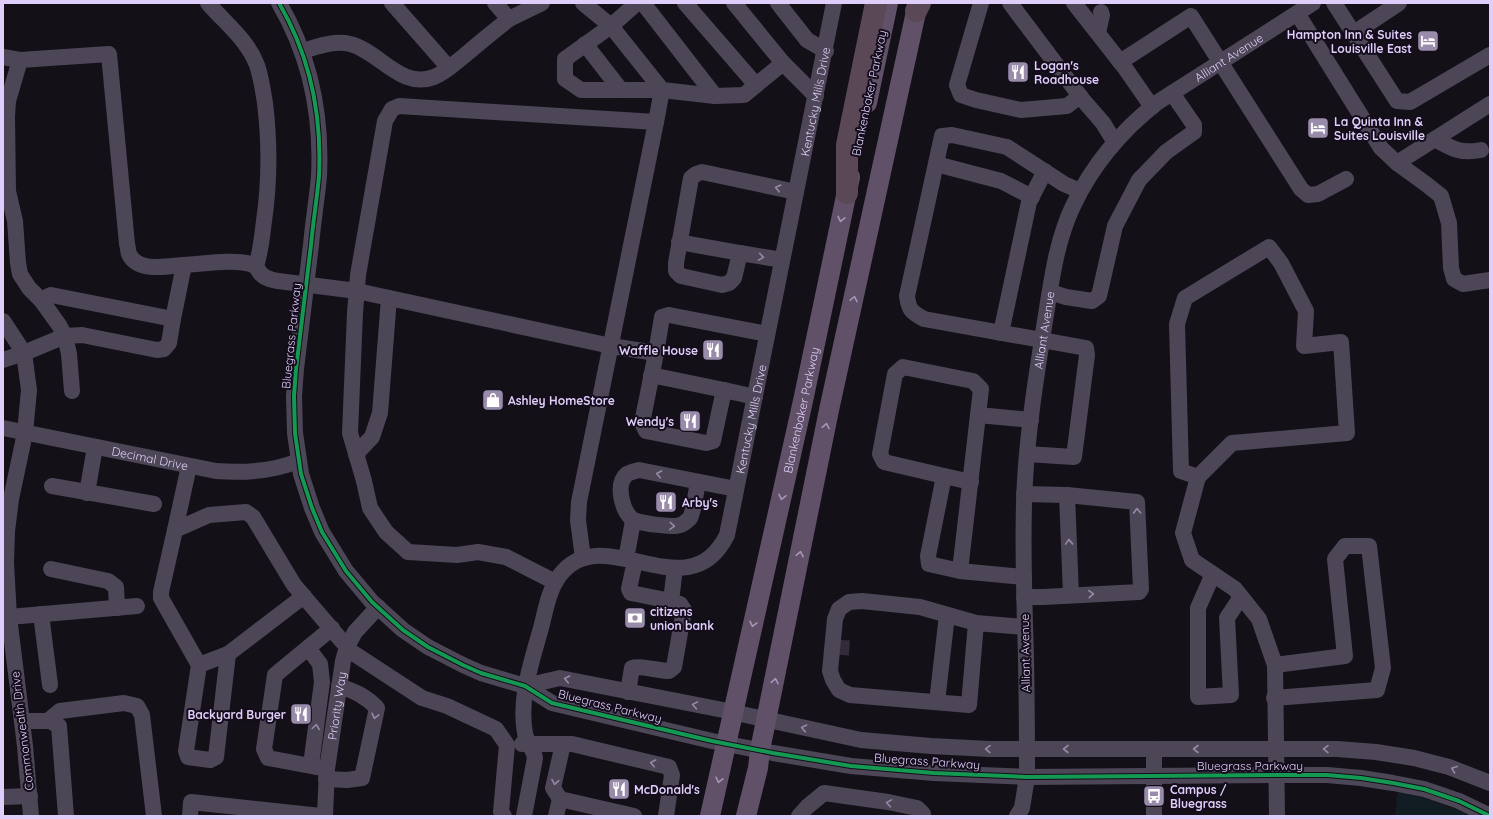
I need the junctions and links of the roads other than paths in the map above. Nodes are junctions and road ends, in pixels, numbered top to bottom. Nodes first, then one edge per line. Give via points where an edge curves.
1 (208, 3) edge
2 (279, 3) edge
3 (392, 3) edge
4 (495, 3) edge
5 (542, 3) edge
6 (583, 3) edge
7 (637, 3) edge
8 (643, 3) edge
9 (684, 3) edge
10 (734, 3) edge
11 (778, 3) edge
12 (876, 3) edge
13 (888, 3) edge
14 (981, 3) edge
15 (1010, 3) edge
16 (1074, 3) edge
17 (1313, 3) edge
18 (1334, 3) edge
19 (1399, 3) edge
20 (830, 6) edge
21 (918, 6) edge
22 (1101, 12) dead end
23 (1297, 13) junction
24 (509, 19) junction
25 (611, 26) junction
26 (1098, 33) junction
27 (1354, 33) junction
28 (585, 44) junction
29 (302, 51) junction
30 (826, 51) junction
31 (1490, 55) edge
32 (3, 57) edge
33 (20, 60) junction
34 (1120, 62) junction
35 (1220, 62) junction
36 (783, 63) junction
37 (449, 68) junction
38 (756, 85) junction
39 (620, 89) junction
40 (662, 90) junction
41 (1172, 93) junction
42 (715, 96) junction
43 (816, 96) junction
44 (1080, 96) junction
45 (1490, 104) edge
46 (1152, 107) junction
47 (656, 122) junction
48 (1435, 139) junction
49 (1114, 141) junction
50 (1481, 150) dead end
51 (1397, 163) junction
52 (936, 164) junction
53 (1044, 171) junction
54 (1346, 179) dead end
55 (1080, 191) junction
56 (6, 192) edge
57 (796, 192) junction
58 (847, 193) junction
59 (1032, 197) junction
60 (680, 242) junction
61 (740, 254) junction
62 (782, 260) junction
63 (184, 265) junction
64 (256, 266) junction
65 (1490, 280) edge
66 (306, 286) junction
67 (357, 291) junction
68 (1050, 292) junction
69 (389, 298) junction
70 (41, 300) junction
71 (173, 319) junction
72 (3, 321) edge
73 (1001, 333) junction
74 (767, 334) junction
75 (65, 336) junction
76 (1042, 341) junction
77 (611, 346) junction
78 (24, 353) junction
79 (656, 353) junction
80 (3, 360) edge
81 (651, 375) junction
82 (724, 390) junction
83 (72, 391) dead end
84 (755, 397) junction
85 (978, 415) junction
86 (1031, 420) junction
87 (3, 428) edge
88 (25, 433) junction
89 (95, 447) junction
90 (356, 454) junction
91 (1027, 454) junction
92 (298, 461) junction
93 (189, 466) junction
94 (944, 476) junction
95 (1198, 477) junction
96 (698, 482) junction
97 (971, 482) junction
98 (52, 486) dead end
99 (736, 489) junction
100 (87, 493) junction
101 (1024, 494) junction
102 (1067, 495) junction
103 (154, 504) dead end
104 (634, 520) junction
105 (175, 530) junction
106 (583, 558) junction
107 (631, 560) junction
108 (674, 568) junction
109 (51, 569) dead end
110 (960, 571) junction
111 (1212, 574) junction
112 (1024, 577) junction
113 (555, 582) junction
114 (5, 592) edge
115 (1071, 595) junction
116 (304, 596) junction
117 (1024, 597) junction
118 (1241, 597) junction
119 (671, 601) junction
120 (137, 606) dead end
121 (378, 607) junction
122 (117, 608) junction
123 (41, 614) junction
124 (946, 615) junction
125 (7, 622) edge
126 (976, 623) junction
127 (834, 625) junction
128 (1025, 627) junction
129 (332, 628) junction
130 (308, 648) junction
131 (347, 648) junction
132 (228, 654) junction
133 (199, 665) junction
134 (1275, 665) junction
135 (830, 671) junction
136 (50, 685) dead end
137 (339, 686) junction
138 (525, 686) junction
139 (628, 692) junction
140 (1274, 698) junction
141 (937, 702) junction
142 (733, 712) junction
143 (767, 720) junction
144 (48, 721) junction
145 (22, 722) junction
146 (529, 743) junction
147 (563, 744) junction
148 (726, 744) junction
149 (508, 745) junction
150 (1275, 748) junction
151 (1154, 749) junction
152 (760, 750) junction
153 (1027, 750) junction
154 (311, 766) junction
155 (327, 774) junction
156 (1153, 775) junction
157 (1276, 775) junction
158 (1027, 777) junction
159 (1490, 783) edge
160 (30, 796) junction
161 (3, 797) edge
162 (560, 799) junction
163 (31, 816) edge
164 (66, 816) edge
165 (154, 816) edge
166 (190, 816) edge
167 (321, 816) edge
168 (325, 816) edge
169 (504, 816) edge
170 (524, 816) edge
171 (556, 816) edge
172 (634, 816) edge
173 (666, 816) edge
174 (710, 816) edge
175 (746, 816) edge
176 (799, 816) edge
177 (923, 816) edge
178 (1017, 816) edge
179 (1154, 816) edge
180 (1277, 816) edge
181 (1490, 816) edge

1 - 64 street via 238,33 248,47 262,82 270,157 268,193 260,254
2 - 29 street, Bluegrass Parkway
3 - 37 street
4 - 24 street
5 - 24 street
6 - 25 street
7 - 25 street
8 - 42 street
9 - 38 street
10 - 36 street
11 - 30 street via 807,40
12 - 58 highway via 847,145
13 - 58 main road, Blankenbaker Parkway
14 - 44 street via 957,85 961,94 1021,110 1067,106
15 - 44 street
16 - 26 street
17 - 23 street, Alliant Avenue
18 - 27 street
19 - 27 street
20 - 30 street, Kentucky Mills Drive
143 -> 21 main road via 829,410
22 - 26 street
23 - 35 street, Alliant Avenue
23 - 51 street via 1381,148
24 - 37 street
25 - 28 street
25 - 40 street
26 - 34 street
27 - 31 street via 1397,101 1410,102
28 - 39 street
28 - 39 street via 565,59 565,79 581,90
29 - 37 street via 332,43 350,44 362,49 399,74 411,78 435,77
29 - 66 street, Bluegrass Parkway via 312,87 319,135 319,176
30 - 43 street, Kentucky Mills Drive
32 - 33 street
33 - 56 street via 8,101
33 - 63 street via 110,54 129,254 135,261 144,265
34 - 35 street via 1190,16
34 - 46 street
35 - 41 street, Alliant Avenue
35 - 54 street via 1308,195 1318,194
36 - 38 street
36 - 43 street
38 - 42 street via 744,95
39 - 40 street
40 - 42 street
40 - 47 street
41 - 46 street, Alliant Avenue
41 - 68 street via 1194,125 1194,132 1166,152 1139,180 1115,226 1099,296 1092,301
43 - 57 street, Kentucky Mills Drive
44 - 49 street
45 - 48 street
46 - 49 street, Alliant Avenue
47 - 67 street via 399,106 392,109 385,121
47 - 77 street
48 - 50 street via 1458,151
48 - 51 street
49 - 55 street, Alliant Avenue
51 - 65 street via 1441,196 1449,223 1451,268 1454,279 1463,284
52 - 53 street via 942,136 952,135 1007,147
52 - 59 street via 1001,181
52 - 73 street via 907,296 908,305 911,311 924,319
53 - 55 street
53 - 59 street
55 - 68 street, Alliant Avenue via 1062,233
56 - 70 street via 15,221 20,274
57 -> 60 street via 702,172 696,174 691,178
57 - 62 street, Kentucky Mills Drive
58 -> 142 main road, Blankenbaker Parkway via 804,401
59 - 73 street
60 - 61 street
60 - 61 street via 676,263 676,271 680,276 729,284 734,278
61 -> 62 street
62 - 74 street, Kentucky Mills Drive
63 - 64 street via 247,262
63 - 71 street
64 - 66 street via 268,279
66 - 67 street
66 - 92 street, Bluegrass Parkway via 294,396
67 - 69 street
67 - 90 street via 350,433
68 - 76 street, Alliant Avenue
69 - 77 street
69 - 90 street via 380,413 372,437
70 - 71 street via 51,295
70 - 75 street
71 - 75 street via 170,343 164,349 157,350 82,335
72 - 78 street
73 - 76 street
74 - 79 street via 669,315 662,317
74 - 84 street, Kentucky Mills Drive
75 - 78 street
75 - 83 street
76 - 86 street, Alliant Avenue
76 - 91 street via 1086,348 1074,457
77 - 79 street
77 - 106 street via 579,502 578,520
78 - 80 street
78 - 88 street, Commonwealth Drive via 29,390
79 - 81 street
81 - 82 street
81 - 82 street via 642,423 646,431 706,443 713,441
82 - 84 street
84 - 99 street, Kentucky Mills Drive
85 - 86 street
85 - 94 street via 980,389 973,381 903,367 895,374 880,454 884,462
85 - 97 street
86 - 91 street, Alliant Avenue
87 - 88 street, Decimal Drive
88 - 89 street, Decimal Drive
88 - 114 street, Commonwealth Drive via 11,499
89 - 93 street, Decimal Drive
89 - 100 street
90 - 113 street via 370,508 386,532 408,552 457,555 478,552 506,556
91 - 101 street, Alliant Avenue
92 - 93 street, Decimal Drive via 277,468 249,471 216,471
92 - 121 street, Bluegrass Parkway via 322,532 346,571
93 - 105 street
94 - 97 street
94 - 110 street via 928,556 929,564
95 - 95 street via 1232,443 1347,433 1341,342 1304,346 1306,311 1281,263 1269,247 1185,298 1177,324 1182,471
95 - 111 street via 1183,533 1192,560
96 - 99 street
104 -> 96 street via 670,526 679,526 686,522 691,516
96 -> 104 street via 639,470 627,474 623,479 620,494 622,505
97 - 110 street
98 - 100 street
99 - 108 street, Kentucky Mills Drive via 727,534 716,552 696,565
100 - 103 street
101 - 102 street
101 - 112 street, Alliant Avenue
115 -> 102 street
115 -> 102 street via 1139,592 1141,589 1137,502
104 - 107 street
105 - 116 street via 209,515 246,512 253,517 294,585
105 - 133 street via 161,598
106 - 107 street, Kentucky Mills Drive via 600,556
106 - 113 street, Kentucky Mills Drive via 571,564
107 - 108 street, Kentucky Mills Drive
107 - 119 street via 631,593
108 - 119 street
109 - 122 street via 108,581 116,587
110 - 112 street
111 - 118 street via 1235,589
111 - 118 street via 1198,608 1198,697 1231,695 1227,618
112 - 117 street, Alliant Avenue
113 - 138 street, Kentucky Mills Drive
114 - 125 street, Commonwealth Drive
115 - 117 street
116 - 129 street
116 - 132 street
117 - 128 street, Alliant Avenue
118 - 134 street via 1259,619
119 - 139 street via 680,604 684,610 674,667 669,671 636,666 632,668
120 - 122 street
121 - 131 street, Priority Way via 355,632
121 - 138 street, Bluegrass Parkway via 403,630 428,647 475,670
122 - 123 street
123 - 125 street
123 - 136 street
124 - 126 street
124 - 127 street via 920,607 849,602 839,610
124 - 141 street
125 - 145 street, Commonwealth Drive
126 - 128 street
126 - 141 street via 969,705
127 - 135 street
127 - 135 street via 842,648
128 - 153 street, Alliant Avenue
129 - 130 street
129 - 131 street
154 -> 130 street via 322,682 320,664
130 - 154 street via 275,675 264,749 268,758
131 - 137 street, Priority Way via 342,661
131 - 149 street via 422,698 448,706 496,729
132 - 133 street
132 - 133 street via 216,757 210,760 188,757 186,750
134 - 140 street
134 - 140 street via 1345,656 1336,559 1345,546 1369,546 1383,668 1377,690
135 - 141 street via 839,690 850,695
137 - 155 street, Priority Way
137 -> 155 street via 356,691 377,708 362,778 347,780
139 -> 138 street, Bluegrass Parkway via 560,678
138 - 146 street, Kentucky Mills Drive via 525,734
138 - 148 street, Bluegrass Parkway via 552,703
142 -> 139 street, Bluegrass Parkway
140 - 150 street
142 - 143 street, Bluegrass Parkway
142 - 148 main road, Blankenbaker Parkway
143 - 152 main road
153 -> 143 street, Bluegrass Parkway via 861,740
144 - 145 street
144 - 164 street via 59,726
144 - 165 street via 60,711 124,703 137,706 142,715
145 - 160 street, Commonwealth Drive
146 - 147 street
146 - 149 street
146 - 170 street, Kentucky Mills Drive via 535,758
147 -> 162 street via 553,788
173 -> 147 street via 672,775 669,767
148 - 152 street, Bluegrass Parkway
148 -> 174 main road, Blankenbaker Parkway
149 - 169 street via 501,812
150 -> 151 street, Bluegrass Parkway
150 - 157 street
159 -> 150 street, Bluegrass Parkway via 1449,767 1414,758 1337,749
151 -> 153 street, Bluegrass Parkway
151 - 156 street
152 - 158 street, Bluegrass Parkway via 851,766
152 - 175 main road
153 - 158 street, Alliant Avenue
154 - 155 street
155 - 168 street, Priority Way
156 - 157 street, Bluegrass Parkway
156 - 158 street, Bluegrass Parkway
156 - 179 street
157 - 180 street
157 - 181 street, Bluegrass Parkway via 1327,775 1393,782 1459,801
158 - 178 street, Alliant Avenue via 1022,808
160 - 161 street
160 - 163 street, Commonwealth Drive
162 - 171 street
162 - 172 street
166 - 167 street via 191,802
177 -> 176 street via 917,808 824,793

